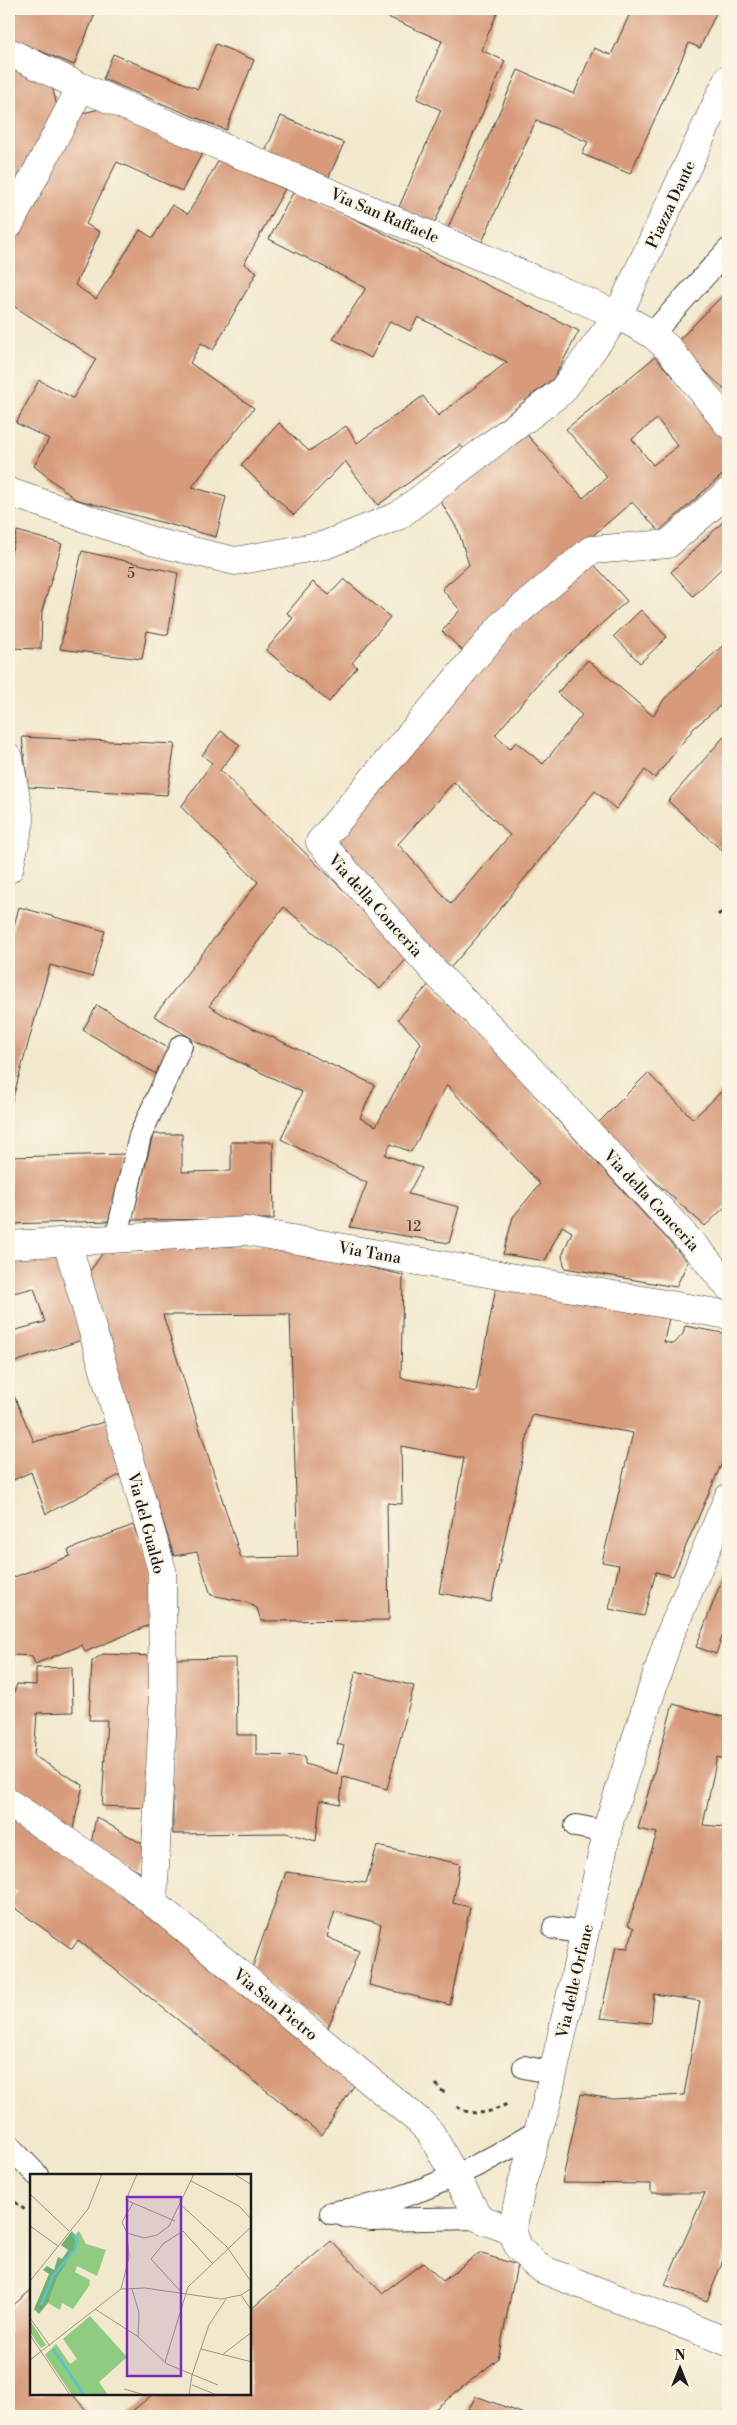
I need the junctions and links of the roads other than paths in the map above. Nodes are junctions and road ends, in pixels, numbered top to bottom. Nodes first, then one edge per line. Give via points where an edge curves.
1 (9, 52) edge
2 (81, 87) junction
3 (726, 90) edge
4 (9, 225) edge
5 (728, 250) edge
6 (618, 316) junction
7 (652, 334) junction
8 (728, 424) edge
9 (9, 492) edge
10 (728, 492) edge
11 (9, 758) edge
12 (14, 819) edge
13 (9, 869) edge
14 (182, 1046) dead end
15 (116, 1240) junction
16 (67, 1242) junction
17 (9, 1245) edge
18 (728, 1286) edge
19 (728, 1315) edge
20 (728, 1498) edge
21 (9, 1803) edge
22 (576, 1826) dead end
23 (607, 1832) junction
24 (153, 1903) junction
25 (554, 1928) dead end
26 (584, 1934) junction
27 (524, 2067) road end
28 (553, 2073) junction
29 (541, 2129) junction
30 (9, 2146) edge
31 (37, 2174) edge
32 (454, 2175) junction
33 (479, 2218) junction
34 (512, 2231) junction
35 (728, 2342) edge

1 - 2 street, Via San Raffaele
2 - 4 street
2 - 6 street, Via San Raffaele
3 - 6 street, Piazza Dante
5 - 7 lane
6 - 7 street, Via San Raffaele
6 - 9 street, Piazza Dante via 562,392 398,516 325,545 235,561 155,542
7 - 8 street, Via San Raffaele via 669,349
10 - 18 street, Via della Conceria via 668,544 591,550 503,624 320,842 436,972 548,1088
11 - 12 street
12 - 13 street
14 - 15 lane via 140,1136
15 - 16 street, Via Tana
15 - 19 street, Via Tana via 246,1231
16 - 17 street, Via Tana
16 - 24 street, Via del Gualdo via 162,1570 164,1714
20 - 23 street, Via delle Orfane via 669,1637
21 - 24 street, Via San Pietro
22 - 23 lane
23 - 26 street, Via delle Orfane
24 - 32 street, Via San Pietro via 419,2121 430,2132
25 - 26 lane
26 - 28 street, Via delle Orfane
27 - 28 lane
28 - 29 street, Via delle Orfane
29 - 32 lane via 500,2155
29 - 34 street, Via delle Orfane via 522,2183
30 - 31 lane
32 - 33 street, Via San Pietro
32 - 33 lane via 394,2199 331,2213 372,2220
33 - 34 street
34 - 35 street via 520,2248 544,2270

